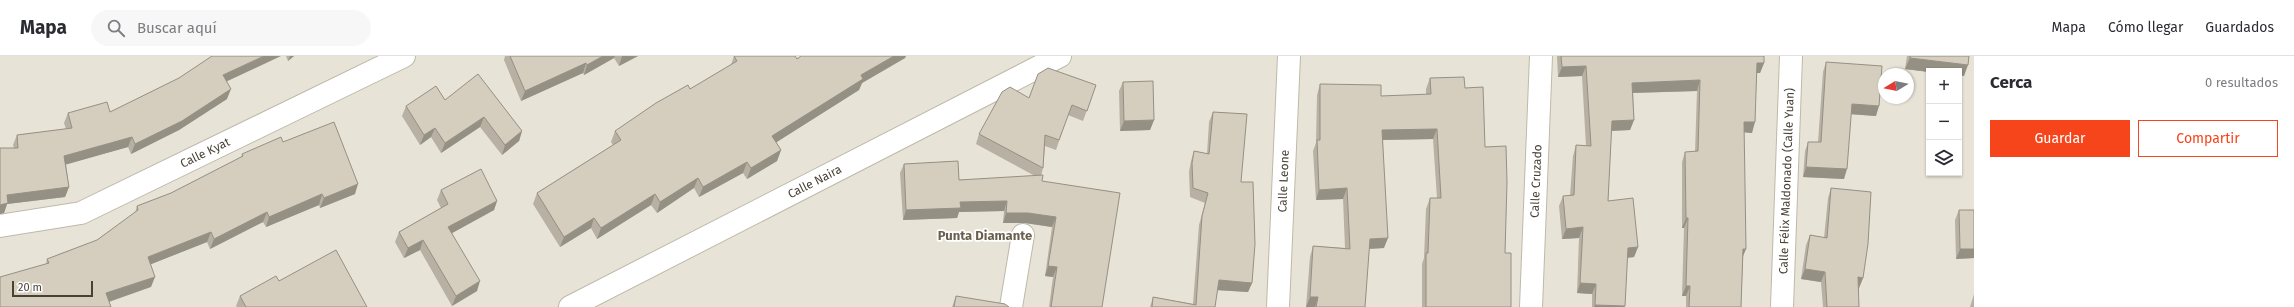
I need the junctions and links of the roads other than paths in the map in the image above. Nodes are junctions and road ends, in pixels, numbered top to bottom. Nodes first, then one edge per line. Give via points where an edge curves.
1 (404, 56) edge
2 (1060, 56) edge
3 (1289, 56) edge
4 (1541, 56) edge
5 (1791, 56) edge
6 (0, 226) edge
7 (1023, 235) dead end
8 (570, 307) edge
9 (1011, 307) edge
10 (1278, 307) edge
11 (1531, 307) edge
12 (1782, 307) edge

1 - 6 street, Calle Kyat via 81,213
2 - 8 street, Calle Naira
3 - 10 street, Calle Leone
4 - 11 street, Calle Cruzado
5 - 12 street, Calle Félix Maldonado (Calle Yuan)
7 - 9 street

